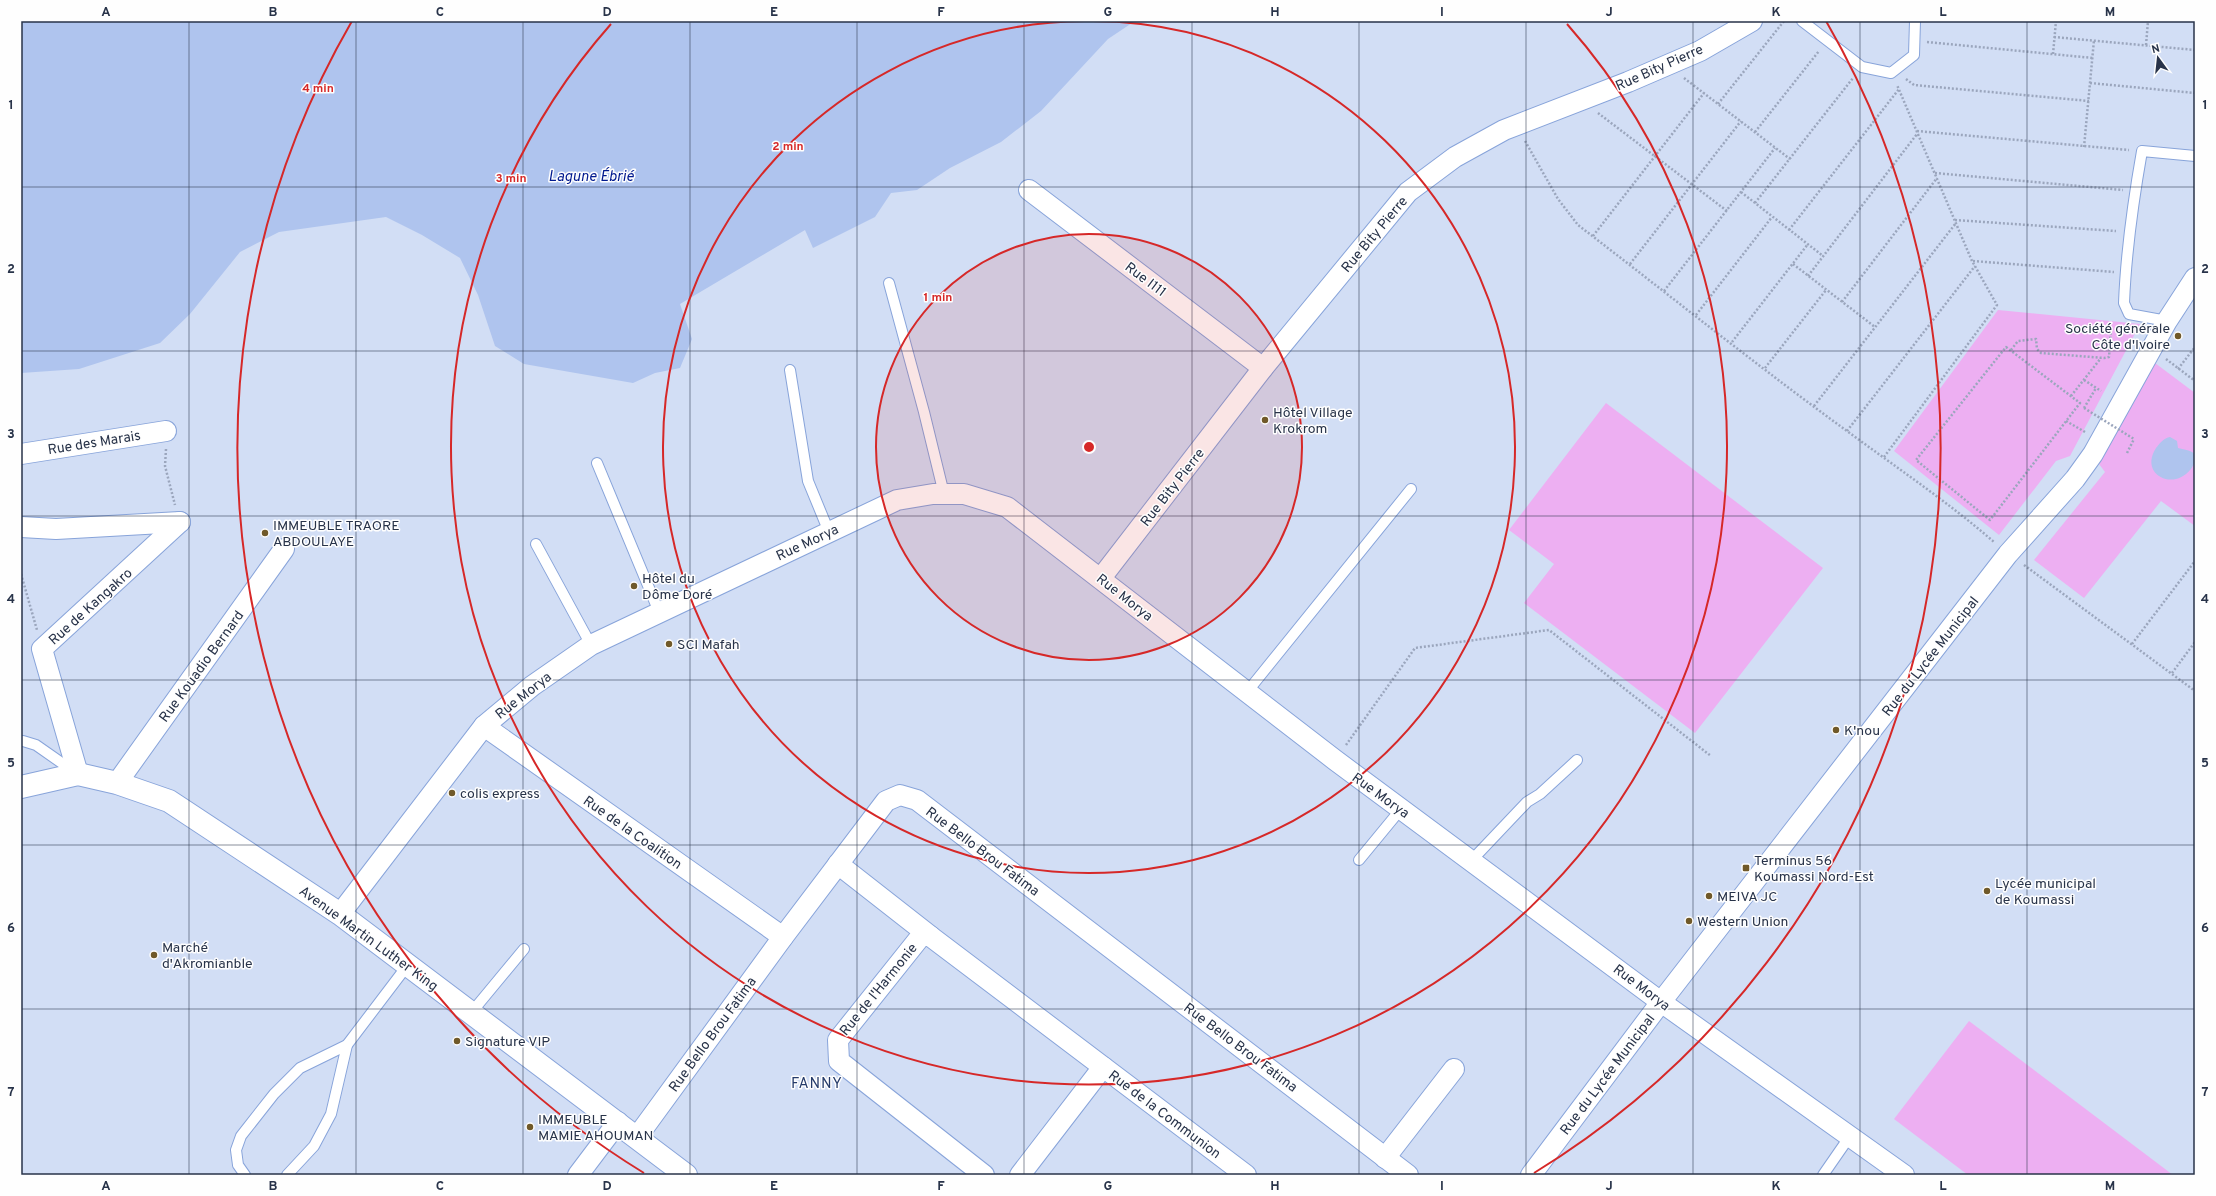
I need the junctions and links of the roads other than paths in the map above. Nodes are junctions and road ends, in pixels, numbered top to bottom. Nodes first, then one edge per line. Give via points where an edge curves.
1 (1752, 21) edge
2 (1802, 21) edge
3 (1915, 21) edge
4 (2195, 156) edge
5 (1030, 190) dead end
6 (2195, 278) edge
7 (889, 283) dead end
8 (2167, 321) junction
9 (1263, 368) junction
10 (790, 370) dead end
11 (166, 431) road end
12 (21, 454) edge
13 (597, 463) dead end
14 (1411, 489) dead end
15 (944, 494) junction
16 (21, 527) edge
17 (828, 532) junction
18 (536, 544) dead end
19 (284, 549) dead end
20 (1101, 578) junction
21 (659, 612) junction
22 (591, 646) junction
23 (1247, 692) junction
24 (484, 726) junction
25 (23, 740) dead end
26 (1577, 760) dead end
27 (78, 774) junction
28 (117, 783) junction
29 (21, 787) edge
30 (1401, 809) junction
31 (1359, 860) dead end
32 (1471, 861) junction
33 (838, 864) junction
34 (340, 914) junction
35 (930, 936) junction
36 (782, 937) junction
37 (524, 949) dead end
38 (407, 966) junction
39 (1661, 1002) junction
40 (471, 1013) junction
41 (347, 1045) junction
42 (1103, 1067) junction
43 (1454, 1069) dead end
44 (618, 1122) junction
45 (1850, 1136) junction
46 (637, 1137) junction
47 (1386, 1158) junction
48 (245, 1175) edge
49 (287, 1175) edge
50 (578, 1175) edge
51 (686, 1175) edge
52 (984, 1175) edge
53 (1020, 1175) edge
54 (1246, 1175) edge
55 (1408, 1175) edge
56 (1531, 1175) edge
57 (1823, 1175) edge
58 (1904, 1175) edge

1 - 9 street, Rue Bity Pierre via 1700,51 1516,125 1455,157 1408,192
2 - 3 lane via 1862,67 1892,72 1914,55
4 - 8 lane via 2142,151 2134,191 2128,232 2124,303 2129,314
5 - 9 street, Rue I111
6 - 8 street, Rue du Lycée Municipal
7 - 15 lane
8 - 39 street, Rue du Lycée Municipal via 2093,454 2075,480 2008,554
9 - 20 street, Rue Bity Pierre
10 - 17 lane via 808,481
11 - 12 street, Rue des Marais
13 - 21 lane
14 - 23 lane
15 - 17 street, Rue Morya via 897,500
15 - 20 street, Rue Morya via 964,494 1007,507
16 - 27 street, Rue de Kangakro via 56,529 180,522 42,649
17 - 21 street, Rue Morya
18 - 22 lane
19 - 28 street, Rue Kouadio Bernard
20 - 23 street, Rue Morya
21 - 22 street, Rue Morya
22 - 24 street, Rue Morya via 532,686
23 - 30 street, Rue Morya
24 - 34 street, Rue Morya
24 - 36 street, Rue de la Coalition
25 - 27 lane via 36,745
26 - 32 lane via 1540,794 1526,802
27 - 28 street, Avenue Martin Luther King
27 - 29 street, Avenue Martin Luther King
28 - 34 street, Avenue Martin Luther King via 169,801
30 - 31 lane
30 - 32 street, Rue Morya
32 - 39 street, Rue Morya
33 - 35 street
33 - 36 street, Rue Bello Brou Fatima
33 - 47 street, Rue Bello Brou Fatima via 886,801 900,795 917,800
34 - 38 street, Avenue Martin Luther King
35 - 42 street, Rue de l'Harmonie
35 - 52 street, Rue de l'Harmonie via 921,936 838,1040 839,1061
36 - 46 street, Rue Bello Brou Fatima
37 - 40 lane
38 - 40 street, Avenue Martin Luther King
38 - 41 lane
39 - 45 street, Rue Morya
39 - 56 street, Rue du Lycée Municipal
40 - 44 street, Avenue Martin Luther King
41 - 48 lane via 300,1068 274,1094 241,1136 236,1150 238,1165
41 - 49 lane via 332,1114 314,1146
42 - 53 street
42 - 54 street, Rue de la Communion
43 - 47 street
44 - 46 street, Avenue Martin Luther King
44 - 50 street
45 - 57 lane
45 - 58 street, Rue Morya
46 - 51 street, Avenue Martin Luther King
47 - 55 street, Rue Bello Brou Fatima

